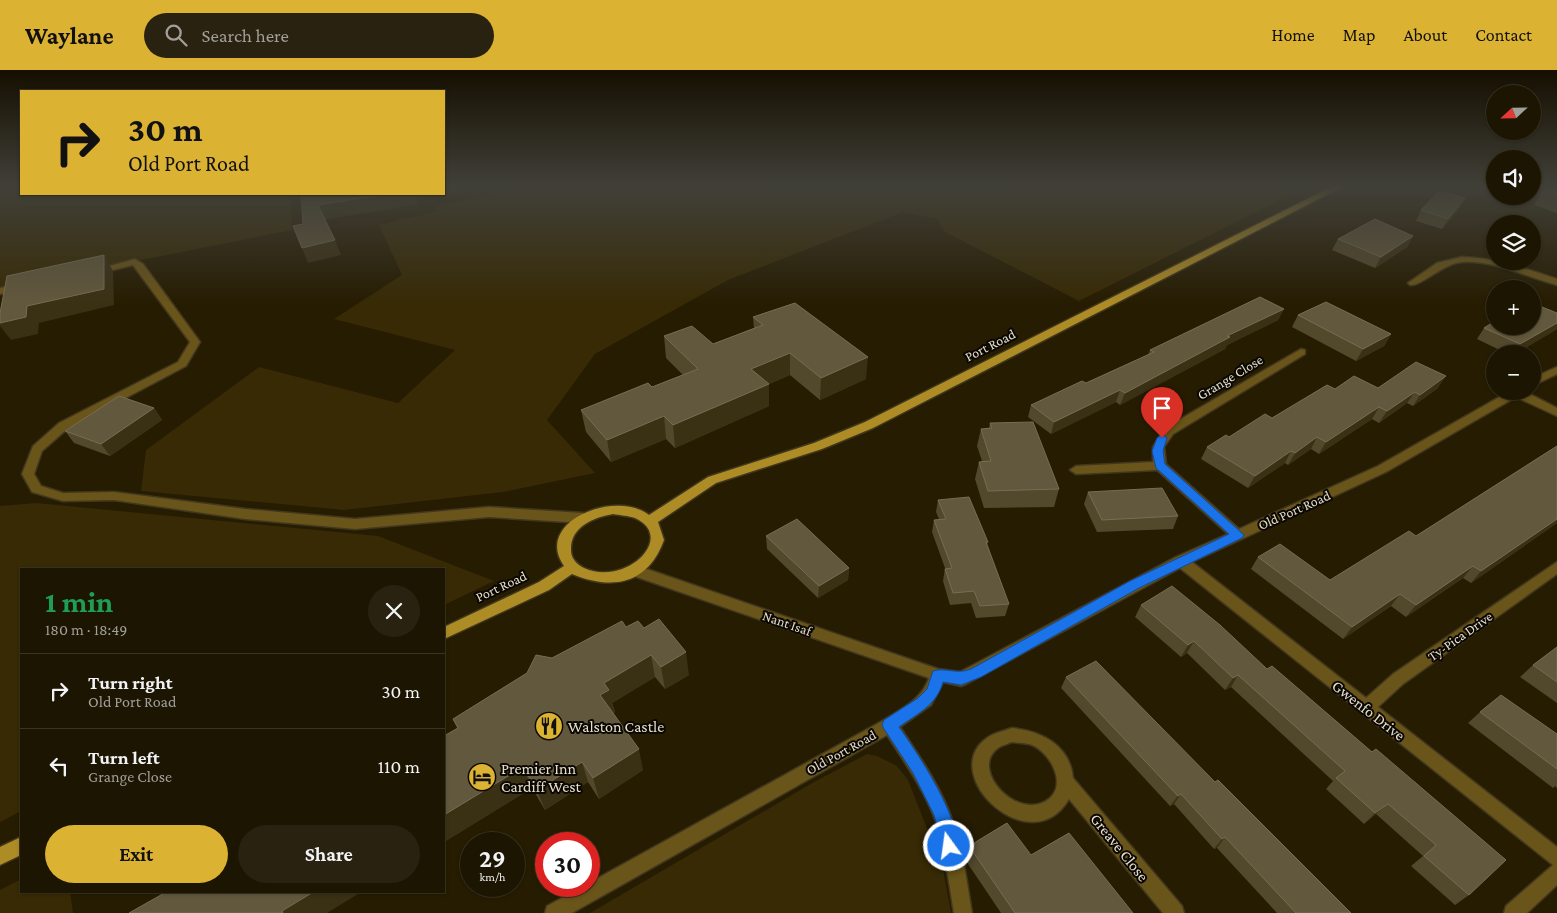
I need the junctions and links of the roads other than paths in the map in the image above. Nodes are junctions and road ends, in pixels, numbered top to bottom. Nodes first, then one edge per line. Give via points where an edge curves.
1 (1262, 225) edge
2 (86, 273) edge
3 (1557, 282) edge
4 (1412, 283) dead end
5 (29, 285) edge
6 (0, 291) edge
7 (1300, 352) dead end
8 (1557, 370) edge
9 (1541, 379) edge
10 (1504, 400) edge
11 (1534, 400) edge
12 (1557, 412) edge
13 (1160, 466) junction
14 (1076, 470) dead end
15 (583, 518) junction
16 (650, 521) junction
17 (1238, 535) junction
18 (1181, 561) junction
19 (571, 568) junction
20 (1557, 568) edge
21 (636, 570) junction
22 (445, 633) edge
23 (938, 676) junction
24 (1366, 708) junction
25 (890, 725) junction
26 (1066, 782) junction
27 (20, 846) edge
28 (0, 856) edge
29 (1557, 858) edge
30 (1557, 873) edge
31 (554, 913) edge
32 (962, 913) edge
33 (1175, 913) edge
34 (1513, 913) edge

1 - 16 main road, Port Road via 869,425 818,446 712,480
2 - 15 street via 135,262 195,342 182,364 63,426 37,448 28,474 36,489 63,497 114,496 245,514 355,524 489,512
3 - 4 street via 1521,270 1467,260 1451,261
5 - 6 street
7 - 13 street, Grange Close via 1169,431 1157,451
8 - 9 street
10 - 17 street, Old Port Road via 1382,469
11 - 12 street
13 - 14 street
13 - 17 street
15 - 16 main road via 613,509 629,510
15 - 19 main road via 567,533 563,545 564,557
16 - 21 main road via 656,531 657,543 653,555
17 - 18 street, Old Port Road
18 - 23 street, Old Port Road via 976,673 961,679
18 - 24 street, Gwenfo Drive
19 - 21 main road via 603,579 620,577
19 - 22 main road, Port Road via 544,586
20 - 24 street, Ty-Pica Drive via 1398,679
21 - 23 street, Nant Isaf
23 - 25 street, Old Port Road via 933,692 924,702
24 - 29 street, Gwenfo Drive
25 - 31 street, Old Port Road
25 - 32 street via 919,768 941,813 958,878
26 - 26 street, Greave Close via 1057,804 1046,811 1016,810 1001,803 990,792 980,766 983,753 1000,737 1024,736 1049,748 1058,758
26 - 33 street, Greave Close
27 - 28 main road
30 - 34 street

